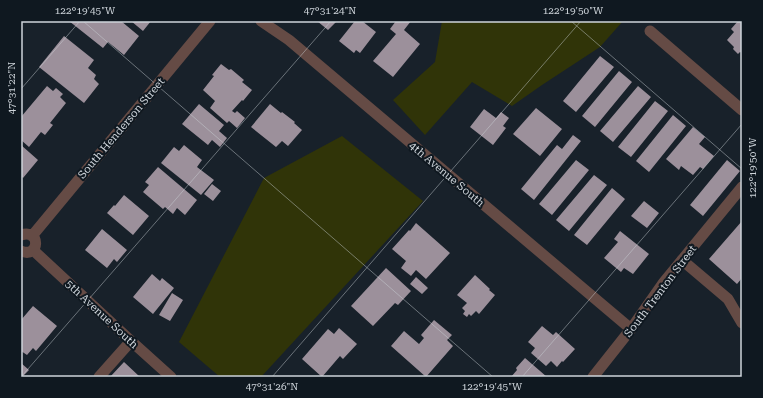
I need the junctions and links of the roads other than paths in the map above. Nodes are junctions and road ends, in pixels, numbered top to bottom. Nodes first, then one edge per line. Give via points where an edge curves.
1 (210, 21) edge
2 (261, 21) edge
3 (650, 31) dead end
4 (742, 110) edge
5 (742, 187) edge
6 (21, 235) edge
7 (32, 236) junction
8 (33, 250) junction
9 (21, 251) edge
10 (682, 260) junction
11 (742, 323) edge
12 (631, 329) junction
13 (131, 341) junction
14 (99, 377) edge
15 (171, 377) edge
16 (593, 377) edge

1 - 7 street, South Henderson Street
2 - 12 street, 4th Avenue South via 289,40
3 - 4 street
5 - 10 street, South Trenton Street
6 - 7 street
7 - 8 street via 36,241
8 - 9 street via 27,253
8 - 13 street, 5th Avenue South
10 - 11 street via 728,299
10 - 12 street, South Trenton Street
12 - 16 street, South Trenton Street
13 - 14 street
13 - 15 street, 5th Avenue South

